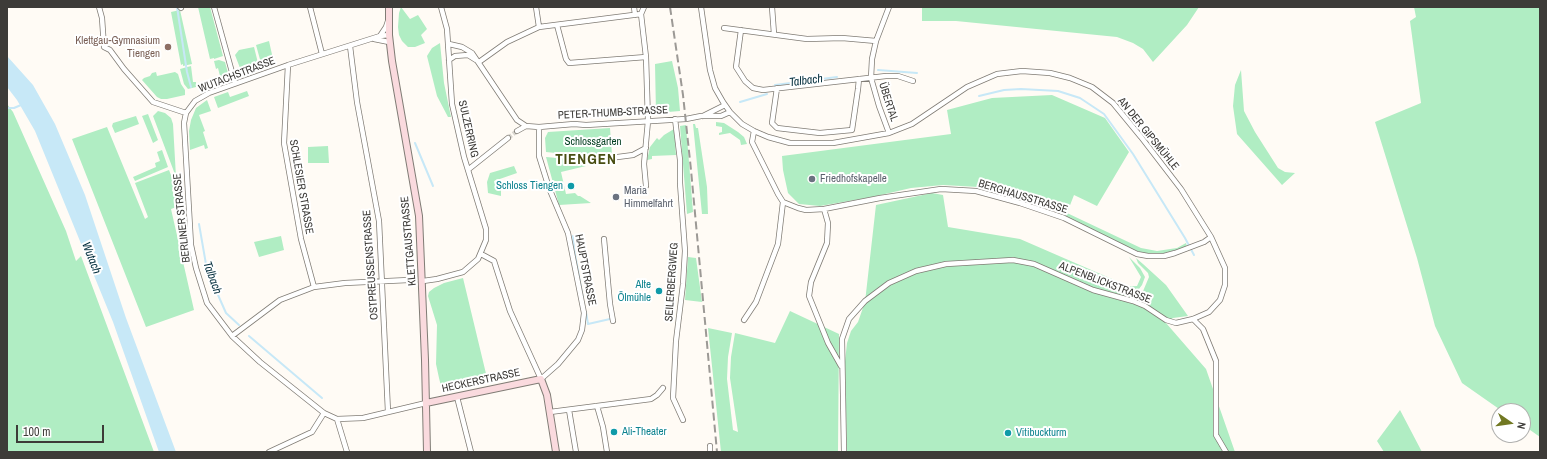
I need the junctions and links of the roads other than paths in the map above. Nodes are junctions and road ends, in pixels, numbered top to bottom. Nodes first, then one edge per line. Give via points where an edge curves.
1 (99, 7) edge
2 (214, 7) edge
3 (310, 7) edge
4 (389, 7) edge
5 (441, 7) edge
6 (536, 7) edge
7 (634, 7) edge
8 (644, 7) edge
9 (701, 7) edge
10 (772, 7) edge
11 (889, 7) edge
12 (641, 14) junction
13 (635, 15) junction
14 (389, 17) junction
15 (557, 25) junction
16 (539, 27) junction
17 (724, 28) dead end
18 (741, 30) junction
19 (774, 34) junction
20 (389, 35) junction
21 (380, 36) junction
22 (374, 39) junction
23 (876, 41) junction
24 (449, 43) junction
25 (350, 46) junction
26 (390, 46) junction
27 (322, 54) junction
28 (646, 57) junction
29 (449, 60) junction
30 (479, 62) junction
31 (288, 65) junction
32 (872, 78) junction
33 (859, 79) junction
34 (913, 81) dead end
35 (235, 83) junction
36 (777, 88) junction
37 (725, 104) junction
38 (730, 112) junction
39 (186, 113) junction
40 (701, 116) junction
41 (675, 119) junction
42 (648, 121) junction
43 (526, 126) junction
44 (539, 127) junction
45 (517, 131) tunnel mouth
46 (754, 132) junction
47 (889, 133) junction
48 (508, 138) tunnel mouth
49 (646, 148) junction
50 (582, 158) dead end
51 (469, 169) junction
52 (646, 186) dead end
53 (783, 202) junction
54 (824, 209) junction
55 (1210, 237) junction
56 (604, 239) dead end
57 (481, 254) junction
58 (409, 280) dead end
59 (382, 281) junction
60 (423, 281) junction
61 (314, 287) junction
62 (1192, 319) junction
63 (744, 320) dead end
64 (613, 321) dead end
65 (232, 336) junction
66 (842, 367) junction
67 (541, 379) junction
68 (664, 388) dead end
69 (457, 397) junction
70 (426, 403) junction
71 (597, 406) junction
72 (569, 410) junction
73 (388, 412) junction
74 (550, 412) junction
75 (324, 413) junction
76 (337, 419) junction
77 (683, 420) dead end
78 (710, 446) dead end
79 (269, 452) edge
80 (347, 452) edge
81 (427, 452) edge
82 (471, 452) edge
83 (556, 452) edge
84 (576, 452) edge
85 (607, 452) edge
86 (710, 452) edge
87 (844, 452) edge
88 (1226, 452) edge

1 - 39 street via 104,47 110,50 153,102
2 - 35 street
3 - 27 street
4 - 14 main road, KLETTGAUSTRASSE
5 - 24 street, SULZERRING
6 - 16 street
7 - 13 street
8 - 12 street
9 - 37 street, AN DER GIPSMÜHLE via 710,70
10 - 19 street
11 - 23 street, ÜBERTAL
12 - 13 street
12 - 28 street
13 - 15 street
14 - 20 main road, KLETTGAUSTRASSE
14 - 21 street
15 - 16 street
15 - 28 street via 569,63
16 - 30 street via 507,42
17 - 18 street
18 - 19 street
18 - 36 street via 736,66 745,81 753,88
19 - 23 street via 807,39 842,38
20 - 21 street, WUTACHSTRASSE
20 - 26 main road, KLETTGAUSTRASSE
21 - 22 street, WUTACHSTRASSE
22 - 25 street, WUTACHSTRASSE
22 - 26 street, WUTACHSTRASSE
23 - 32 street, ÜBERTAL via 872,58
24 - 29 street, SULZERRING
24 - 30 street via 466,49
25 - 27 street, WUTACHSTRASSE
25 - 59 street, OSTPREUSSENSTRASSE via 357,102 379,221
26 - 60 main road, KLETTGAUSTRASSE via 419,216
27 - 31 street, WUTACHSTRASSE
28 - 42 street
29 - 30 street via 454,56 468,55
29 - 51 street, SULZERRING via 452,104
30 - 43 street via 517,120
31 - 35 street, WUTACHSTRASSE
31 - 61 street, SCHLESIER STRASSE via 284,143 301,239
32 - 33 street
32 - 34 street via 898,76
32 - 47 street, ÜBERTAL
33 - 36 street
33 - 36 street via 852,130 820,133 777,128 772,122
35 - 39 street, WUTACHSTRASSE via 200,97
37 - 38 street, AN DER GIPSMÜHLE
37 - 40 street, PETER-THUMB-STRASSE
38 - 40 street, PETER-THUMB-STRASSE via 721,116
38 - 46 street, AN DER GIPSMÜHLE
39 - 65 street, BERLINER STRASSE via 184,132 191,246 207,303
40 - 41 street, PETER-THUMB-STRASSE
41 - 42 street, PETER-THUMB-STRASSE
41 - 77 street, SEILERBERGWEG via 685,251 673,398
42 - 44 street, PETER-THUMB-STRASSE
42 - 49 street
43 - 44 street, PETER-THUMB-STRASSE
43 - 45 street
44 - 67 street, HAUPTSTRASSE via 539,156 549,188 568,232 584,313 578,340 558,364
46 - 47 street, AN DER GIPSMÜHLE via 790,143 810,144 833,143
46 - 53 street via 752,142
47 - 55 street, AN DER GIPSMÜHLE via 912,124 967,87 997,74 1036,71 1070,78 1092,87 1113,103 1181,188
48 - 51 street
49 - 50 street via 633,155
49 - 52 street
51 - 57 street, SULZERRING via 486,229 486,240
53 - 54 street, BERGHAUSSTRASSE via 802,209
53 - 63 street via 778,244 756,302
54 - 55 street, BERGHAUSSTRASSE via 941,189 976,191 1064,218 1137,254 1164,256 1204,242
54 - 66 street via 828,222 827,243 811,282 809,296 828,343
55 - 62 street, AN DER GIPSMÜHLE via 1225,268 1224,292 1209,312
56 - 64 street
57 - 60 street via 463,272
57 - 67 street via 494,261 510,311
58 - 59 street
59 - 61 street
59 - 73 street, OSTPREUSSENSTRASSE
60 - 70 main road, KLETTGAUSTRASSE
61 - 65 street via 280,300
62 - 66 street, ALPENBLICKSTRASSE via 1176,323 1166,320 1145,306 1093,290 1034,264 1013,260 946,264 916,271 888,283 865,302 849,319 842,339
62 - 88 street via 1204,329 1216,362 1216,435
65 - 75 street, BERLINER STRASSE
66 - 87 street, ALPENBLICKSTRASSE
67 - 69 main road, HECKERSTRASSE
67 - 74 main road
68 - 71 street via 651,398
69 - 70 main road, HECKERSTRASSE
69 - 82 street
70 - 73 street, BERLINER STRASSE
70 - 81 main road, KLETTGAUSTRASSE
71 - 72 street
71 - 85 street
72 - 74 street
72 - 84 street
73 - 76 street, BERLINER STRASSE via 363,418
74 - 83 main road
75 - 76 street, BERLINER STRASSE
75 - 79 street via 312,432
76 - 80 street
78 - 86 street

